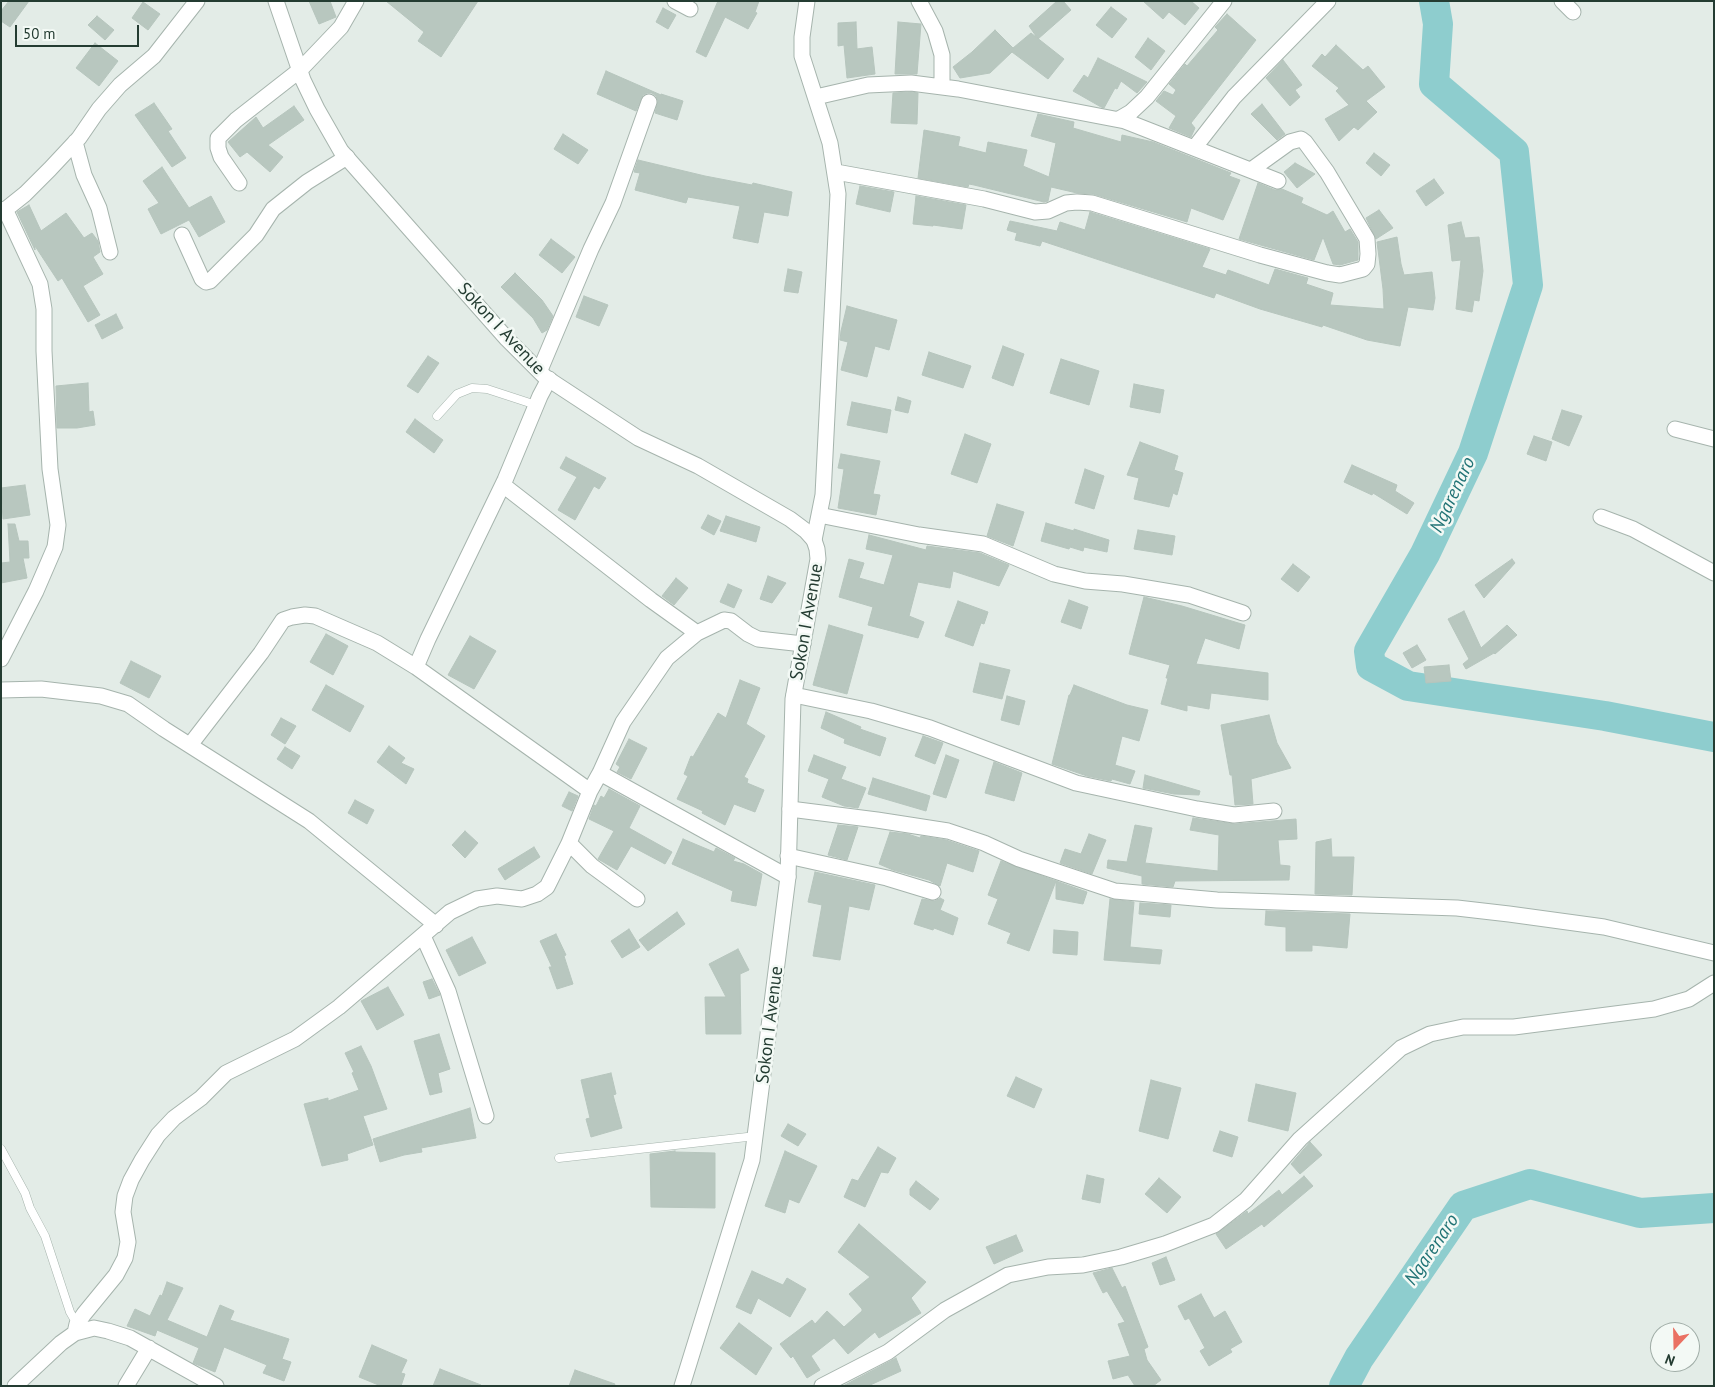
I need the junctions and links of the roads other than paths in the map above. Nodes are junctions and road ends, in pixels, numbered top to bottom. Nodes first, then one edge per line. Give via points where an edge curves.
1 (197, 1) edge
2 (276, 1) edge
3 (356, 1) edge
4 (675, 1) edge
5 (807, 1) edge
6 (919, 1) edge
7 (1224, 1) edge
8 (1328, 1) edge
9 (1562, 1) edge
10 (690, 9) dead end
11 (1573, 12) dead end
12 (300, 70) junction
13 (942, 87) junction
14 (816, 97) junction
15 (649, 102) dead end
16 (1119, 119) junction
17 (75, 142) junction
18 (1195, 147) junction
19 (347, 157) junction
20 (1251, 170) junction
21 (836, 172) junction
22 (1278, 181) dead end
23 (239, 183) dead end
24 (3, 211) edge
25 (182, 235) dead end
26 (110, 252) dead end
27 (544, 375) junction
28 (536, 405) junction
29 (437, 416) dead end
30 (1675, 429) dead end
31 (1714, 439) edge
32 (503, 484) junction
33 (819, 516) junction
34 (1600, 517) dead end
35 (814, 540) junction
36 (1714, 573) edge
37 (1243, 613) dead end
38 (697, 633) junction
39 (803, 644) junction
40 (1, 659) edge
41 (416, 667) junction
42 (1, 690) edge
43 (794, 696) junction
44 (190, 745) junction
45 (600, 773) junction
46 (590, 791) junction
47 (790, 809) junction
48 (1274, 812) dead end
49 (569, 843) junction
50 (788, 856) junction
51 (788, 877) junction
52 (933, 892) dead end
53 (637, 899) dead end
54 (436, 925) junction
55 (423, 936) junction
56 (1714, 953) edge
57 (1714, 983) edge
58 (486, 1116) dead end
59 (756, 1136) junction
60 (1, 1149) edge
61 (560, 1158) dead end
62 (76, 1329) junction
63 (150, 1348) junction
64 (830, 1384) edge
65 (15, 1386) edge
66 (126, 1386) edge
67 (216, 1386) edge
68 (682, 1386) edge

1 - 17 street via 154,56 120,85
2 - 12 street, Sokon I Avenue
3 - 12 street via 341,27
4 - 10 street
5 - 14 street via 802,56
6 - 13 street via 935,31 942,55
7 - 16 street via 1147,97
8 - 18 street via 1234,97
9 - 11 street
12 - 19 street, Sokon I Avenue via 317,110
12 - 23 street via 218,138 221,157
13 - 14 street via 911,83 868,85
13 - 16 street
14 - 21 street
15 - 27 street
16 - 18 street
17 - 24 street via 38,182
17 - 26 street via 84,175 100,208
18 - 20 street
19 - 25 street via 307,182 273,209 256,235 210,281 202,279
19 - 27 street, Sokon I Avenue via 507,340
20 - 21 street via 1290,142 1302,139 1327,172 1367,239 1367,264 1363,269 1351,274 1327,273 1092,203 1066,203 1048,211 1035,212 984,199
20 - 22 street
21 - 33 street via 838,194 823,495
24 - 40 street via 40,284 44,309 50,468 58,525 55,547
27 - 28 street
27 - 35 street, Sokon I Avenue via 638,438 698,466 790,519
28 - 29 lane via 487,389 472,388 457,394
28 - 32 street
30 - 31 street
32 - 38 street
32 - 41 street
33 - 35 street
33 - 37 street via 983,544 1054,574 1189,595
34 - 36 street via 1633,528
35 - 39 street, Sokon I Avenue via 818,560
38 - 39 street via 724,620 731,621 758,639
38 - 45 street via 666,658 636,701
39 - 43 street, Sokon I Avenue
41 - 44 street via 377,643 315,616 283,620
41 - 46 street
42 - 44 street via 40,689 101,696 128,704
43 - 47 street, Sokon I Avenue
43 - 48 street via 871,711 930,728 1076,783 1206,811 1234,814
44 - 54 street via 310,821
45 - 46 street
45 - 51 street
46 - 49 street
47 - 50 street, Sokon I Avenue
47 - 56 street via 948,831 1115,891 1217,900 1457,908 1604,927
49 - 53 street via 592,866
49 - 54 street via 547,887 537,894 522,899 497,896 477,899 450,912
50 - 51 street, Sokon I Avenue
50 - 52 street via 887,878
51 - 59 street, Sokon I Avenue
54 - 55 street
55 - 58 street via 448,991
55 - 62 street via 296,1039 226,1073 158,1135 125,1196 128,1242 125,1258
57 - 64 street via 1690,999 1654,1009 1514,1027 1463,1026 1430,1034 1402,1048 1300,1139 1246,1200 1214,1225 1121,1257 1008,1274 945,1310 888,1352
59 - 61 lane
59 - 68 street, Sokon I Avenue via 752,1160
60 - 62 lane via 45,1236
62 - 63 street via 108,1331
62 - 65 street
63 - 66 street
63 - 67 street

